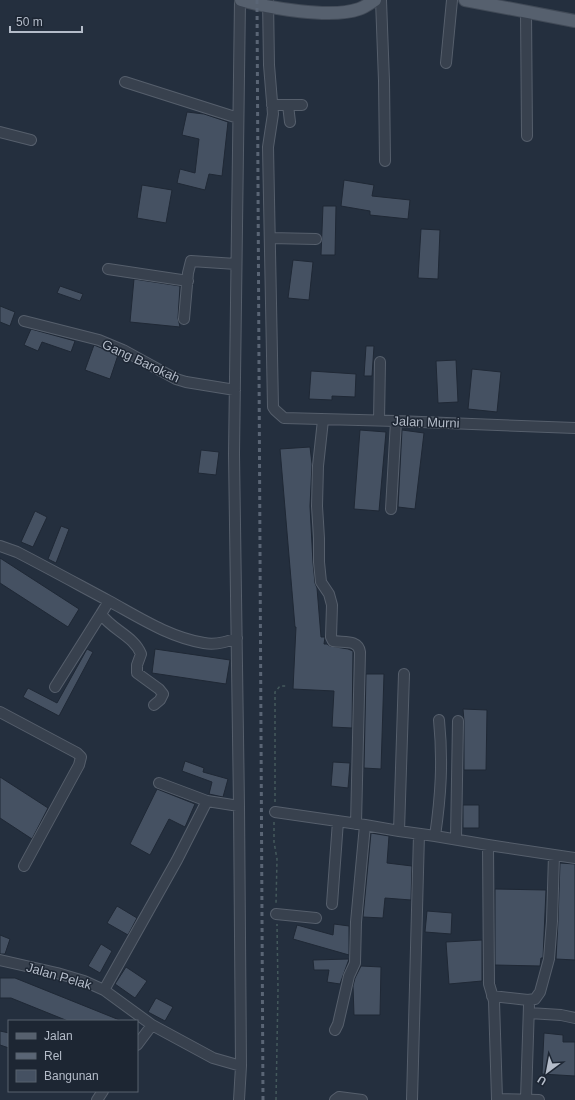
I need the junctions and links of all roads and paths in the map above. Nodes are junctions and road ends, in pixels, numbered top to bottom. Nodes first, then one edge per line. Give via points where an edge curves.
1 (240, 0) edge
2 (375, 0) edge
3 (381, 0) edge
4 (452, 0) edge
5 (465, 0) edge
6 (268, 3) edge
7 (496, 3) edge
8 (526, 11) junction
9 (575, 21) edge
10 (446, 63) dead end
11 (125, 82) dead end
12 (280, 105) junction
13 (302, 105) dead end
14 (238, 118) junction
15 (290, 122) dead end
16 (0, 132) edge
17 (527, 136) dead end
18 (31, 140) dead end
19 (385, 161) dead end
20 (277, 239) junction
21 (316, 239) dead end
22 (236, 264) junction
23 (108, 269) dead end
24 (188, 280) junction
25 (184, 319) dead end
26 (24, 321) dead end
27 (380, 362) dead end
28 (236, 390) junction
29 (323, 420) junction
30 (379, 420) junction
31 (396, 420) junction
32 (575, 428) edge
33 (391, 508) dead end
34 (0, 546) edge
35 (109, 601) junction
36 (102, 614) junction
37 (237, 638) junction
38 (404, 674) dead end
39 (286, 686) dead end
40 (55, 687) dead end
41 (154, 705) dead end
42 (0, 712) edge
43 (439, 720) dead end
44 (458, 721) dead end
45 (159, 783) dead end
46 (207, 801) junction
47 (239, 806) junction
48 (275, 812) junction
49 (338, 821) junction
50 (360, 824) junction
51 (399, 831) junction
52 (419, 834) junction
53 (435, 836) junction
54 (456, 840) junction
55 (488, 845) junction
56 (554, 855) junction
57 (575, 858) edge
58 (24, 866) dead end
59 (332, 904) dead end
60 (281, 915) junction
61 (316, 918) dead end
62 (0, 960) edge
63 (104, 990) junction
64 (492, 996) junction
65 (528, 1000) junction
66 (529, 1013) junction
67 (575, 1018) edge
68 (152, 1025) junction
69 (334, 1030) dead end
70 (138, 1044) edge
71 (241, 1066) junction
72 (497, 1099) edge
73 (526, 1099) edge
74 (240, 1100) edge
75 (276, 1100) edge
76 (335, 1100) edge
77 (362, 1100) edge
78 (412, 1100) edge
79 (539, 1100) edge

1 - 6 main road
1 - 14 street
2 - 6 main road via 360,9 331,12 290,10
3 - 19 street
4 - 10 street
5 - 7 main road
6 - 12 street via 269,65
7 - 8 main road
8 - 9 main road
8 - 17 street
11 - 14 street
12 - 13 street
12 - 15 street
12 - 20 street via 268,138
14 - 22 street
16 - 18 street
20 - 21 street
20 - 29 street, Jalan Murni via 273,407 284,418
22 - 24 street via 192,261
22 - 28 street
23 - 24 street
24 - 25 street
26 - 28 street, Gang Barokah via 99,340 176,379
27 - 30 street
28 - 37 street via 234,454
29 - 30 street, Jalan Murni
29 - 50 street via 318,466 319,573 332,605 331,637 333,640 360,647
30 - 31 street, Jalan Murni
31 - 32 street, Jalan Murni
31 - 33 street
34 - 35 street via 17,552
35 - 36 street
35 - 37 street via 146,622 181,637 206,644
36 - 40 street
36 - 41 street via 108,623 140,650 137,672 163,694
37 - 47 street
38 - 51 street
39 - 48 path via 280,686 275,692
42 - 58 street via 81,757
43 - 53 street via 441,781
44 - 54 street
45 - 46 street
46 - 47 street
46 - 63 street
47 - 71 street
48 - 49 street
48 - 60 path via 274,842
49 - 50 street
49 - 59 street
50 - 51 street
50 - 69 street via 355,963 349,976 338,1024
51 - 52 street
52 - 53 street
52 - 78 street
53 - 54 street
54 - 55 street
55 - 56 street
55 - 64 street via 489,984
56 - 57 street
56 - 65 street via 549,959 540,992 534,999
60 - 61 street
60 - 75 path
62 - 63 street, Jalan Pelak via 57,973
63 - 68 street, Jalan Pelak
64 - 65 street
64 - 72 street
65 - 66 street
66 - 67 street
66 - 73 street
68 - 70 street
68 - 71 street, Jalan Pelak via 213,1058
71 - 74 street
72 - 73 street
73 - 79 street
76 - 77 street via 339,1097

